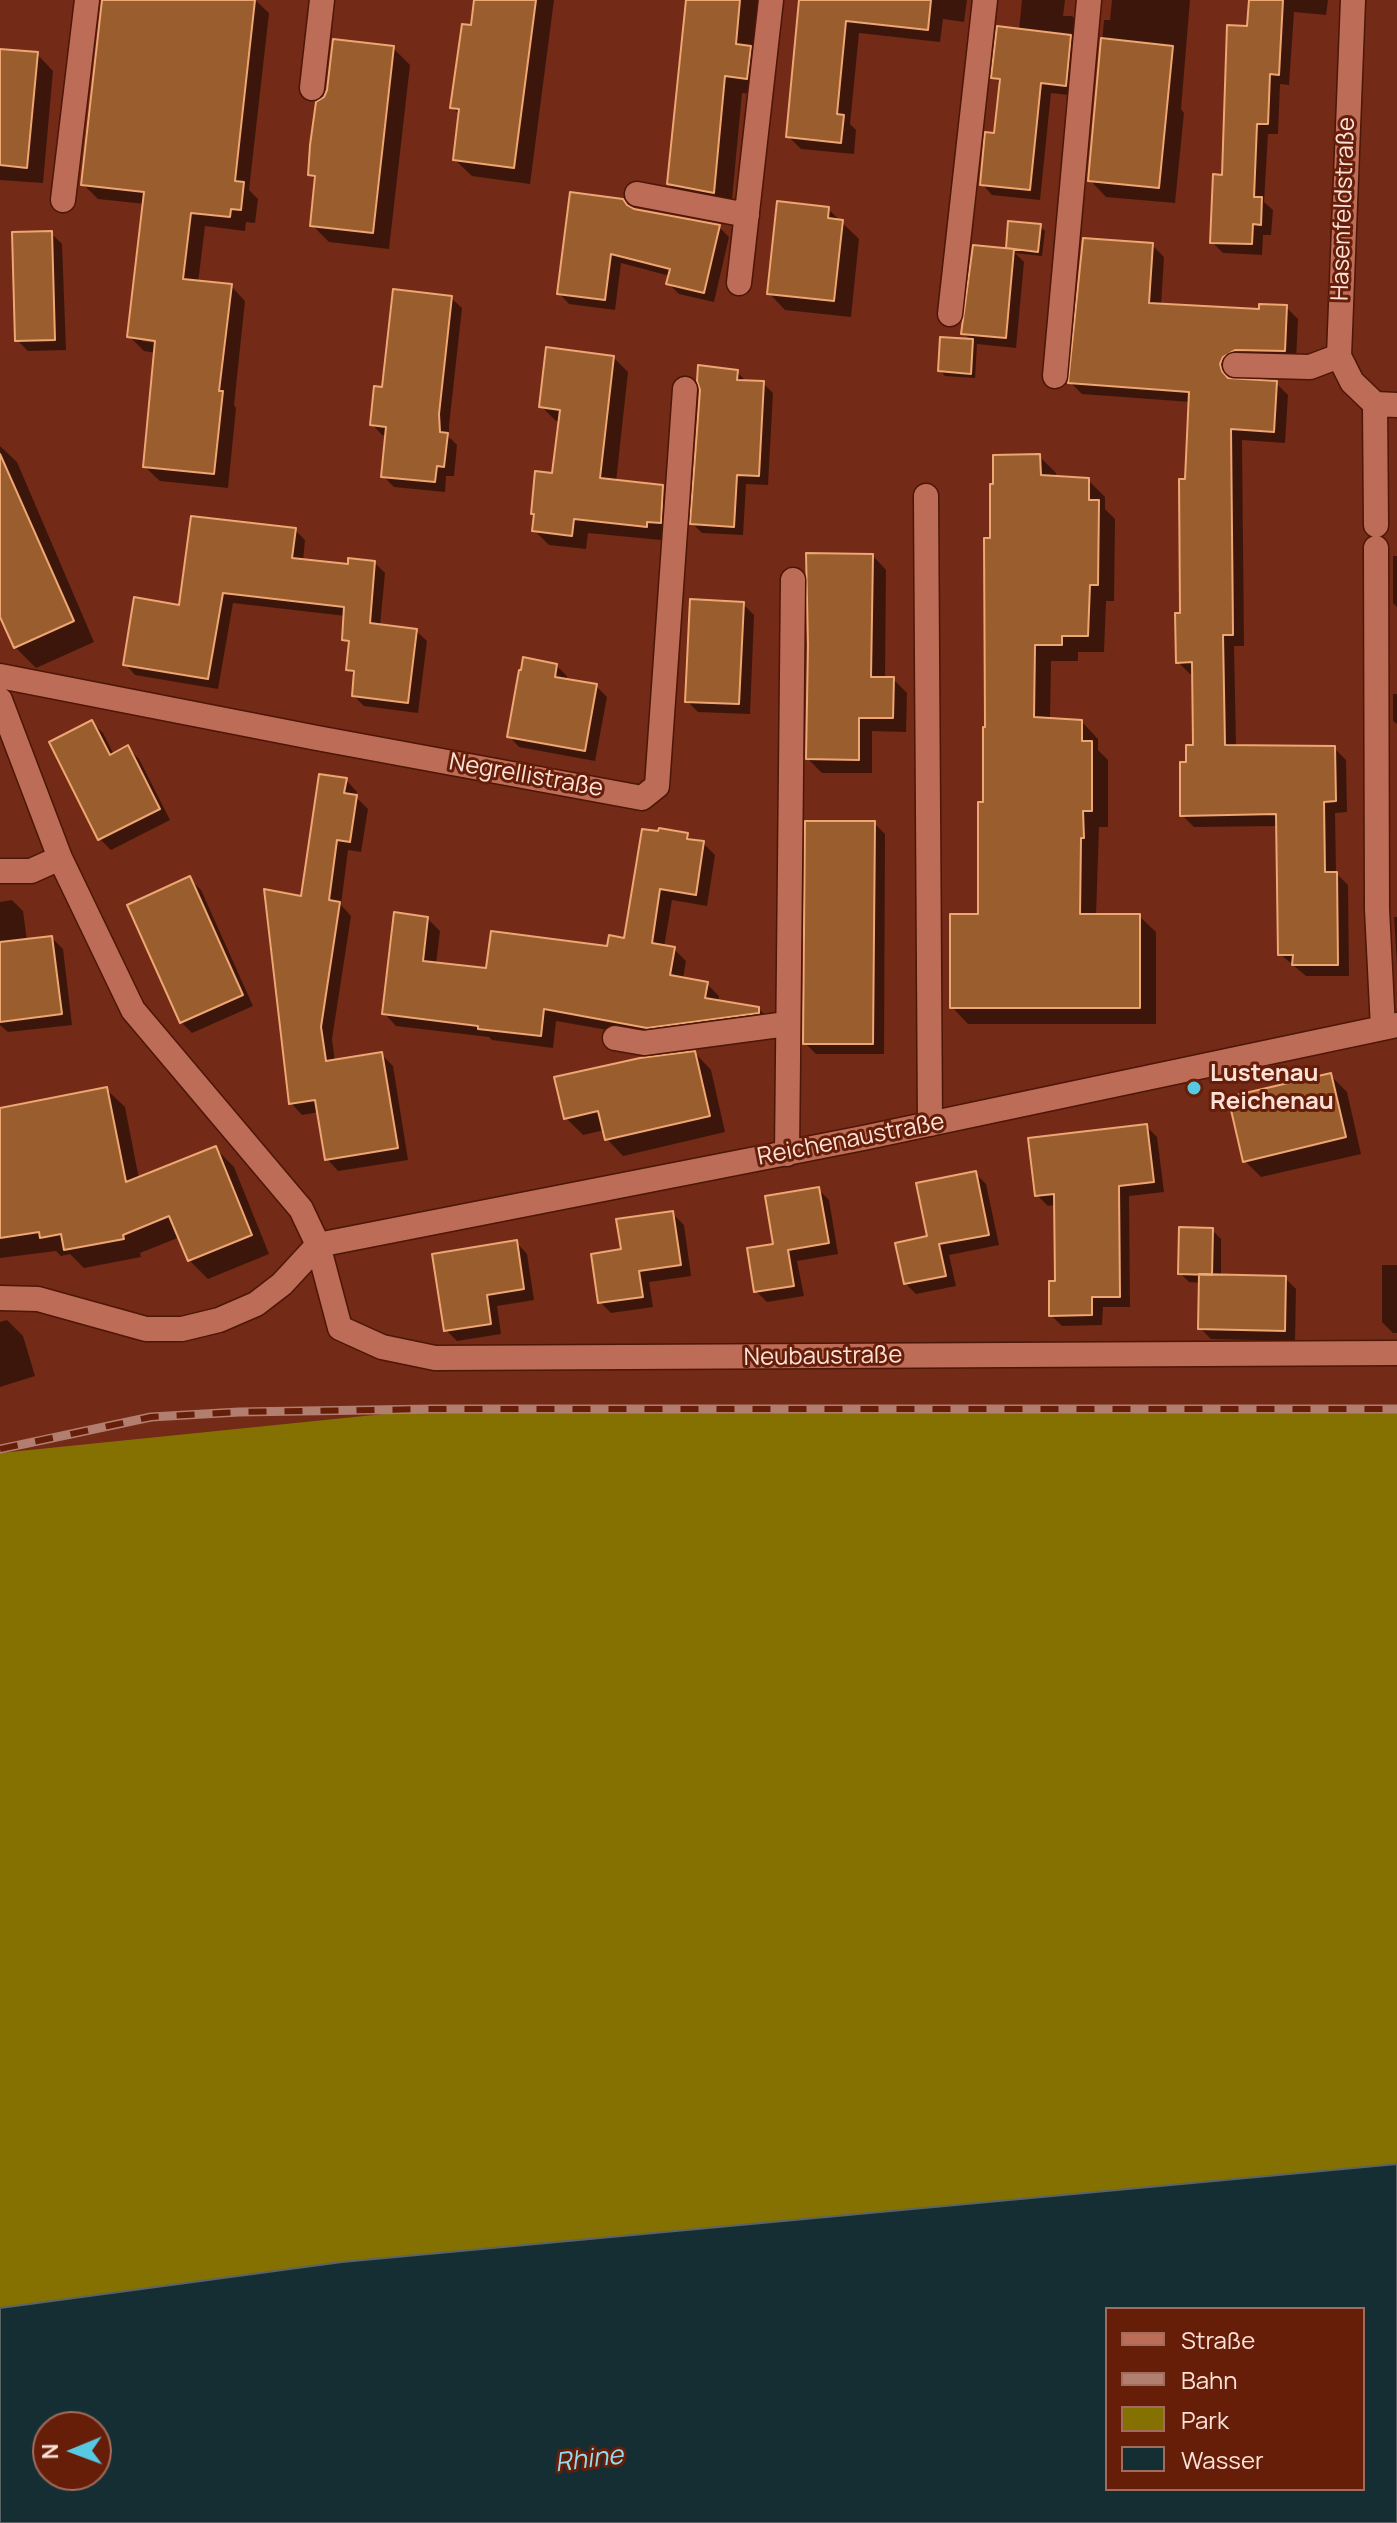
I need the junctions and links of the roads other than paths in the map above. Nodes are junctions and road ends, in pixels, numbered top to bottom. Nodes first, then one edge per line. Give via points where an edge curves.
1 (87, 0) edge
2 (322, 0) edge
3 (771, 0) edge
4 (985, 0) edge
5 (1089, 0) edge
6 (1353, 0) edge
7 (312, 88) dead end
8 (637, 194) dead end
9 (63, 200) dead end
10 (747, 215) junction
11 (739, 283) dead end
12 (950, 314) dead end
13 (1339, 356) junction
14 (1235, 365) dead end
15 (1055, 376) dead end
16 (685, 389) dead end
17 (1386, 404) edge
18 (926, 496) dead end
19 (793, 580) dead end
20 (0, 676) edge
21 (0, 700) edge
22 (60, 858) junction
23 (0, 871) edge
24 (787, 1024) junction
25 (1390, 1027) edge
26 (615, 1038) dead end
27 (930, 1124) junction
28 (787, 1154) junction
29 (318, 1245) junction
30 (0, 1298) edge
31 (1397, 1353) edge

1 - 9 street
2 - 7 street
3 - 10 street
4 - 12 street
5 - 15 street
6 - 13 street, Hasenfeldstraße
8 - 10 street
10 - 11 street
13 - 14 street via 1310,367
13 - 17 street via 1352,382
16 - 20 street, Negrellistraße via 657,786 642,798
17 - 25 street, Reichenaustraße via 1376,537 1377,909
18 - 27 street
19 - 24 street
21 - 22 street
22 - 23 street via 31,871
22 - 29 street via 133,1010 301,1209
24 - 26 street via 644,1043
24 - 28 street
25 - 27 street, Reichenaustraße
27 - 28 street, Reichenaustraße
28 - 29 street, Reichenaustraße
29 - 30 street via 256,1304 182,1329 146,1329 38,1299
29 - 31 street, Neubaustraße via 340,1328 382,1347 435,1358

